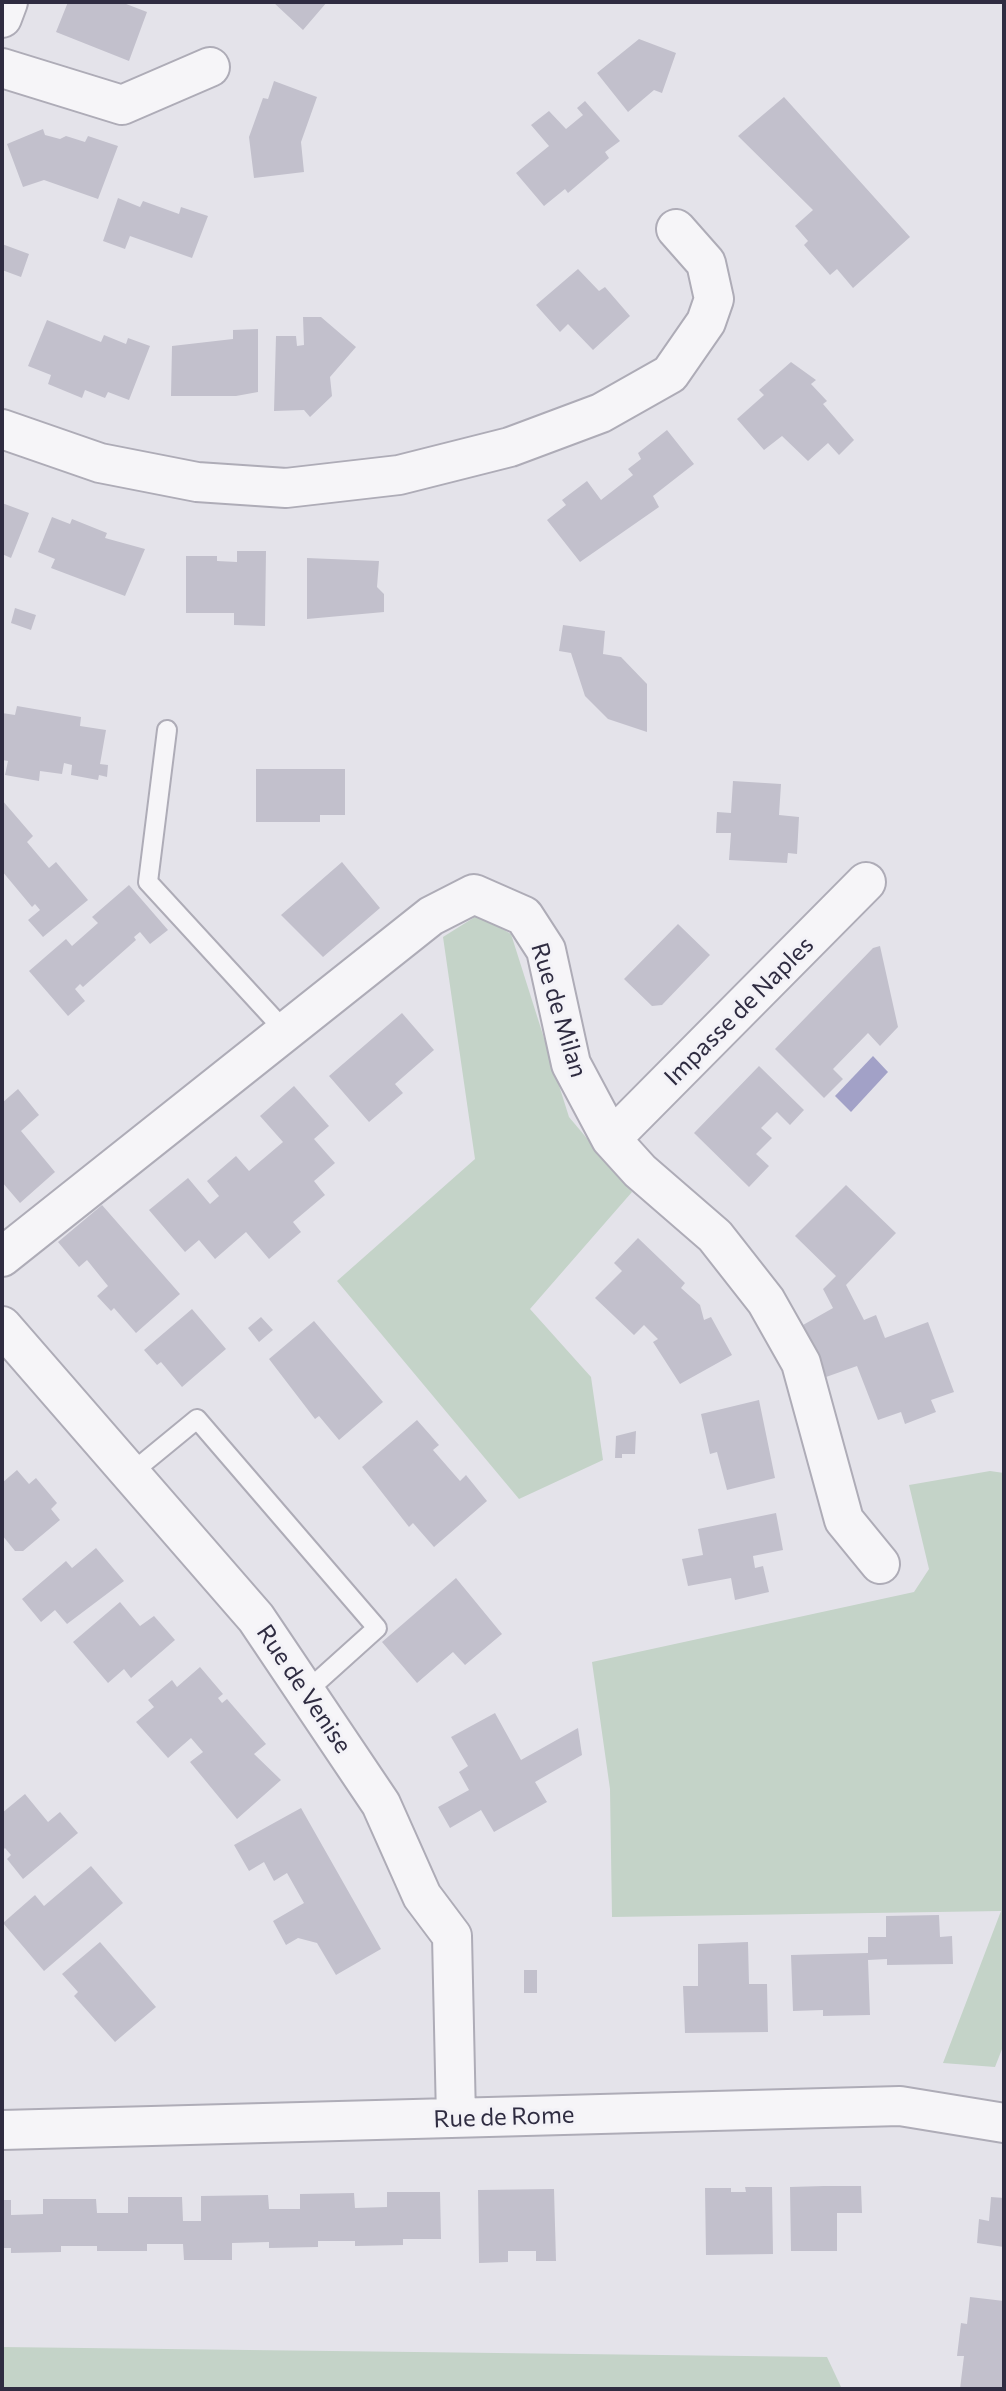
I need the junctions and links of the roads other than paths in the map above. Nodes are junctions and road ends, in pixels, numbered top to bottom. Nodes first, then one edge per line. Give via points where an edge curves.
1 (8, 2) edge
2 (2, 18) edge
3 (210, 67) dead end
4 (2, 68) edge
5 (676, 229) dead end
6 (2, 429) edge
7 (167, 730) dead end
8 (866, 882) dead end
9 (285, 1031) junction
10 (611, 1139) junction
11 (2, 1257) edge
12 (7, 1342) edge
13 (130, 1474) junction
14 (880, 1564) dead end
15 (307, 1691) junction
16 (456, 2118) junction
17 (1004, 2123) edge
18 (2, 2130) edge

1 - 2 street
3 - 4 street via 122,105
5 - 6 street via 706,263 714,299 706,322 670,374 601,413 510,447 399,475 286,488 197,482 100,463
7 - 9 lane via 148,882
8 - 10 street, Impasse de Naples
9 - 10 street, Rue de Milan via 431,916 474,894 524,916 546,950 571,1064
9 - 11 street, Rue de Milan
10 - 14 street, Rue de Milan via 715,1236 766,1301 801,1363 844,1520
12 - 13 street, Rue de Venise
13 - 15 street, Rue de Venise via 256,1618
13 - 15 lane via 197,1419 377,1628
15 - 16 street, Rue de Venise via 381,1804 422,1896 452,1936
16 - 17 street, Rue de Rome via 900,2106
16 - 18 street, Rue de Rome

